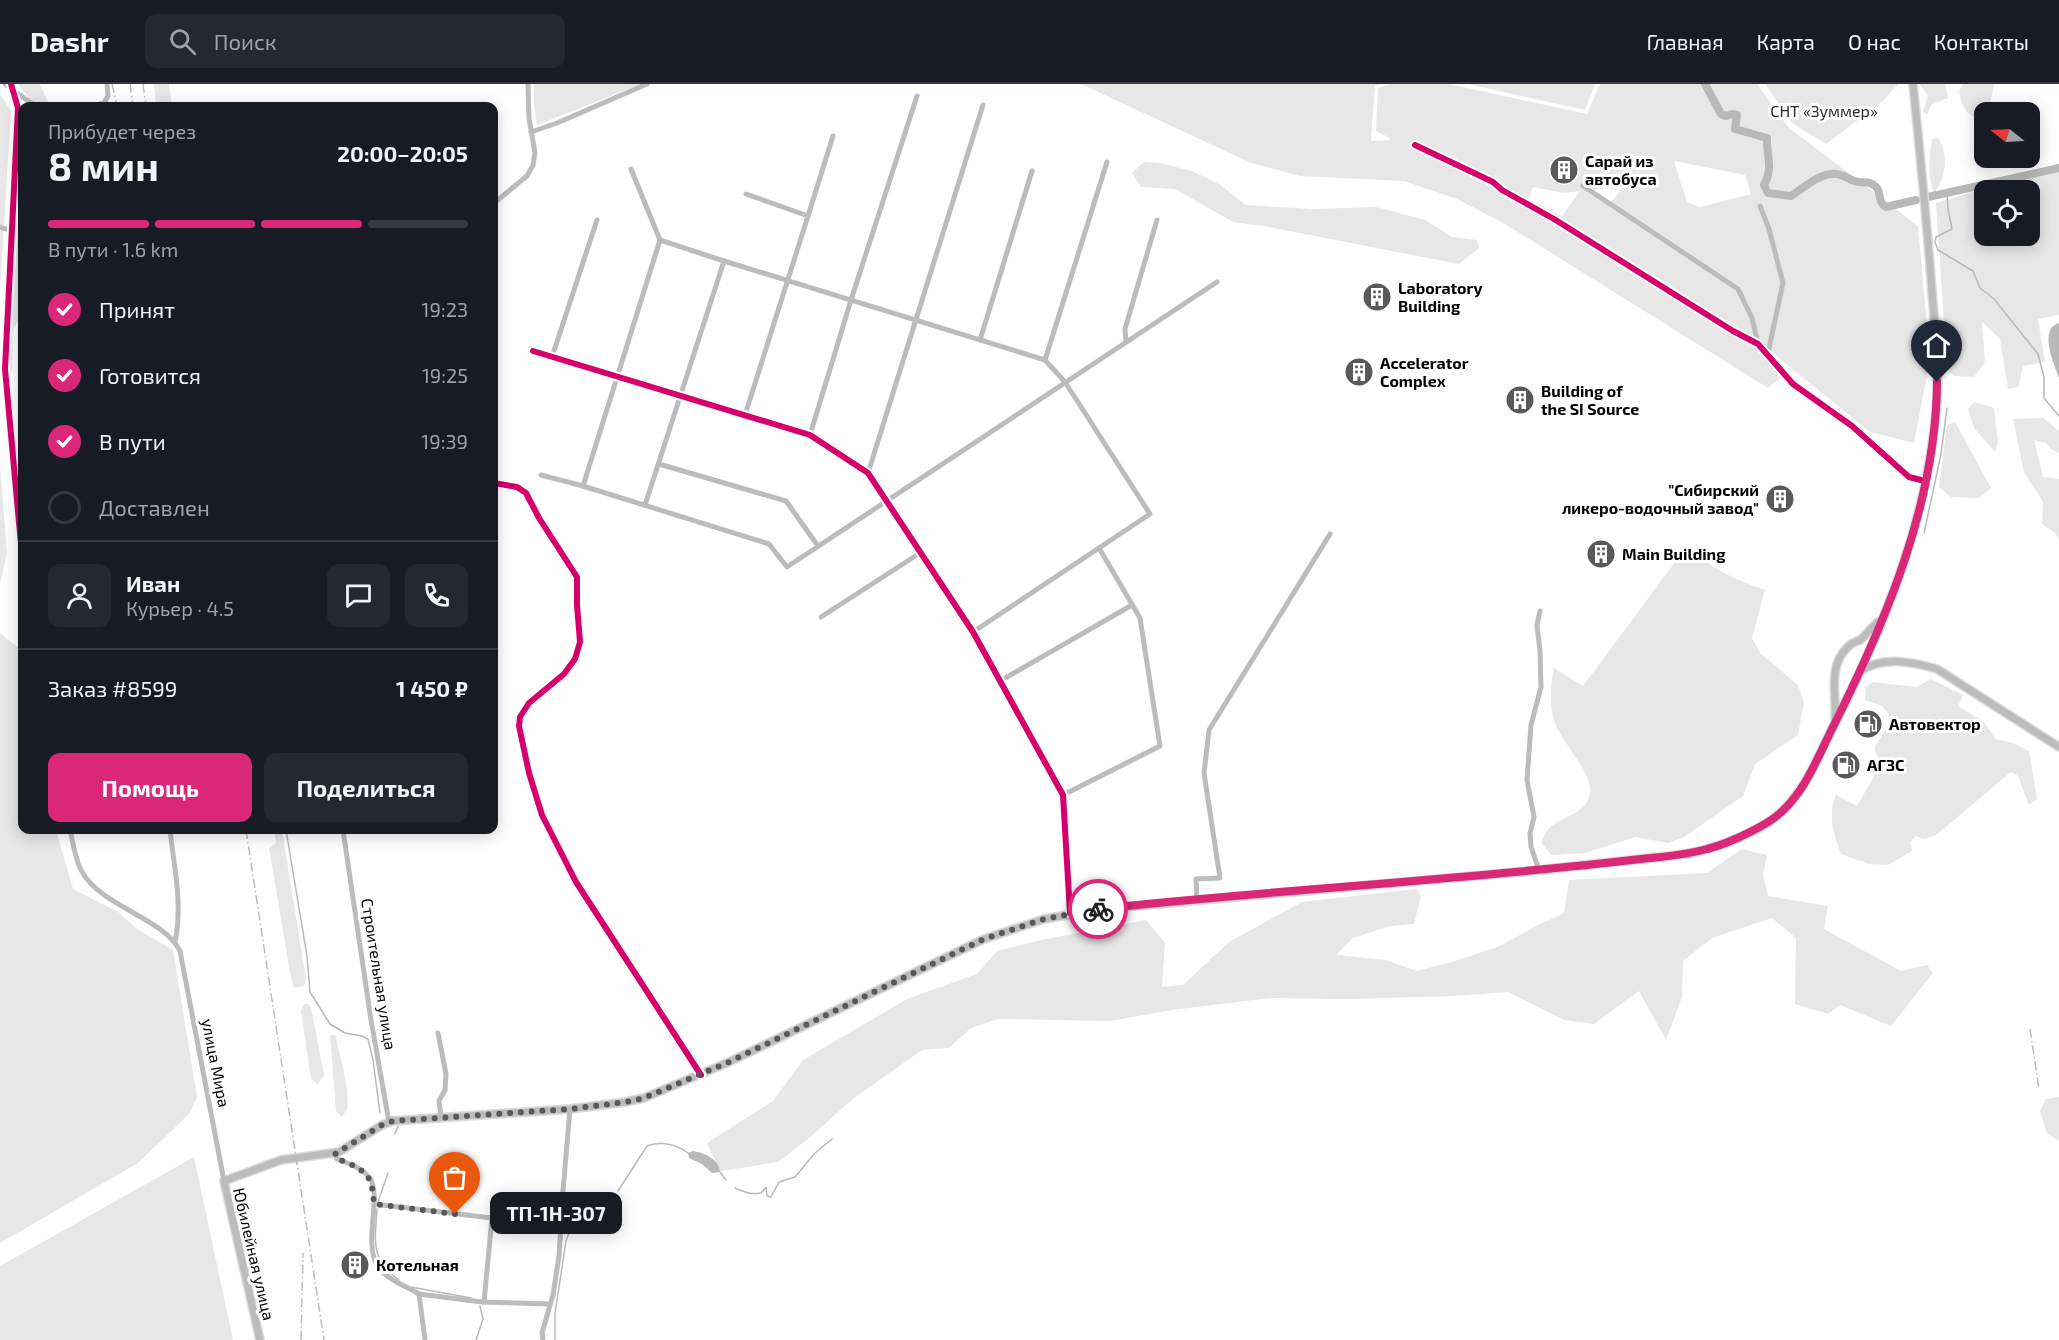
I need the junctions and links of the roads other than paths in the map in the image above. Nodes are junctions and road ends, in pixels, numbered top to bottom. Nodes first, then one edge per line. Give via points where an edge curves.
1 (5, 84) edge
2 (107, 84) edge
3 (528, 84) edge
4 (647, 84) edge
5 (1913, 84) edge
6 (11, 87) edge
7 (917, 96) dead end
8 (29, 102) edge
9 (105, 102) edge
10 (983, 105) dead end
11 (531, 132) junction
12 (833, 136) dead end
13 (1414, 145) dead end
14 (1107, 162) dead end
15 (631, 169) dead end
16 (1032, 171) dead end
17 (1583, 186) dead end
18 (746, 194) dead end
19 (498, 200) edge
20 (1760, 206) dead end
21 (808, 216) junction
22 (597, 220) dead end
23 (1157, 220) dead end
24 (0, 226) edge
25 (12, 231) junction
26 (660, 240) junction
27 (724, 261) junction
28 (788, 280) junction
29 (1217, 282) dead end
30 (851, 300) junction
31 (915, 321) junction
32 (980, 340) junction
33 (1126, 342) junction
34 (1758, 344) junction
35 (533, 351) dead end
36 (1768, 353) junction
37 (552, 357) junction
38 (1045, 360) junction
39 (616, 376) junction
40 (1065, 382) junction
41 (680, 395) junction
42 (745, 415) junction
43 (810, 435) junction
44 (659, 464) junction
45 (868, 473) junction
46 (542, 475) dead end
47 (1925, 481) junction
48 (498, 484) edge
49 (583, 486) junction
50 (884, 501) junction
51 (645, 505) junction
52 (18, 511) edge
53 (1330, 534) dead end
54 (818, 546) junction
55 (1099, 548) junction
56 (920, 553) junction
57 (1132, 605) junction
58 (1540, 611) dead end
59 (821, 617) dead end
60 (1882, 619) junction
61 (973, 632) junction
62 (1860, 640) junction
63 (1870, 648) junction
64 (1883, 662) junction
65 (1861, 671) junction
66 (1000, 681) junction
67 (1849, 696) junction
68 (1836, 698) junction
69 (1835, 723) junction
70 (2059, 747) edge
71 (1064, 795) junction
72 (71, 834) edge
73 (170, 834) edge
74 (344, 834) edge
75 (1539, 870) junction
76 (1197, 901) junction
77 (1070, 913) junction
78 (176, 942) junction
79 (438, 1033) dead end
80 (701, 1075) junction
81 (570, 1109) junction
82 (441, 1117) junction
83 (389, 1122) junction
84 (335, 1154) junction
85 (224, 1181) junction
86 (374, 1204) junction
87 (419, 1294) junction
88 (484, 1302) junction
89 (550, 1304) junction
90 (260, 1340) edge
91 (425, 1340) edge
92 (543, 1340) edge

1 - 6 street
2 - 9 street
3 - 11 street
4 - 11 street
5 - 47 main road, Юбилейная улица via 1937,364 1933,439
6 - 8 street
6 - 25 street via 18,108
7 - 30 street
10 - 31 street
11 - 19 street via 535,153 529,173
12 - 21 street
13 - 34 street via 1493,182
14 - 38 street
15 - 26 street
16 - 32 street
17 - 34 street via 1738,289 1752,318
18 - 21 street
20 - 36 street via 1783,284
21 - 28 street
22 - 37 street
23 - 33 street via 1125,329
24 - 25 street
25 - 52 street via 5,369
26 - 27 street
26 - 39 street
27 - 28 street
27 - 41 street
28 - 30 street
28 - 42 street
29 - 33 street
30 - 31 street
30 - 43 street
31 - 32 street
31 - 45 street
32 - 38 street
33 - 40 street
34 - 36 street
35 - 37 street
36 - 47 street via 1793,384 1852,426 1909,477
37 - 39 street
38 - 40 street
39 - 41 street
39 - 49 street
40 - 50 street
40 - 55 street via 1150,514
41 - 42 street
41 - 44 street
42 - 43 street
43 - 45 street
44 - 51 street
44 - 54 street via 786,501
45 - 50 street
46 - 49 street
47 - 60 main road, Юбилейная улица via 1901,570
48 - 80 street via 526,493 577,576 580,642 575,659 564,674 529,703 520,717 542,815 576,882
49 - 51 street
50 - 54 street
50 - 56 street
51 - 54 street via 769,544 787,567
53 - 76 street via 1209,730 1204,773 1220,878 1196,879
55 - 57 street
55 - 61 street
56 - 59 street
56 - 61 street
57 - 66 street
57 - 71 street via 1140,618 1160,746
58 - 75 street via 1537,625 1541,687 1531,725 1527,780 1534,818 1531,847
60 - 62 main road
60 - 63 main road, Юбилейная улица
61 - 66 street
62 - 63 main road via 1869,642
62 - 68 main road via 1847,647 1836,665
63 - 64 main road via 1874,660
63 - 65 main road, Юбилейная улица
64 - 65 main road
64 - 70 main road via 1937,669
65 - 67 main road, Юбилейная улица
66 - 71 street
67 - 68 main road
67 - 69 main road, Юбилейная улица
68 - 69 main road
69 - 75 main road, Юбилейная улица via 1810,775 1792,800 1768,822 1748,832 1687,854
71 - 77 street
72 - 78 street via 80,869 87,879
73 - 78 street via 178,900
74 - 83 street, Строительная улица
75 - 76 main road, Юбилейная улица
76 - 77 main road, Юбилейная улица
77 - 80 main road, Юбилейная улица via 984,939
78 - 85 street, улица Мира
79 - 82 street via 446,1074 445,1090 439,1101
80 - 81 main road, Юбилейная улица via 644,1098
81 - 82 main road, Юбилейная улица
81 - 89 street via 563,1191 558,1207 560,1256
82 - 83 main road, Юбилейная улица
83 - 84 main road, Юбилейная улица
84 - 85 main road, Юбилейная улица via 281,1160
84 - 86 street via 337,1159 368,1175
85 - 90 main road, Юбилейная улица
86 - 87 street via 371,1245 376,1265
86 - 88 street via 492,1218
87 - 88 street
87 - 91 street
88 - 89 street
89 - 92 street

